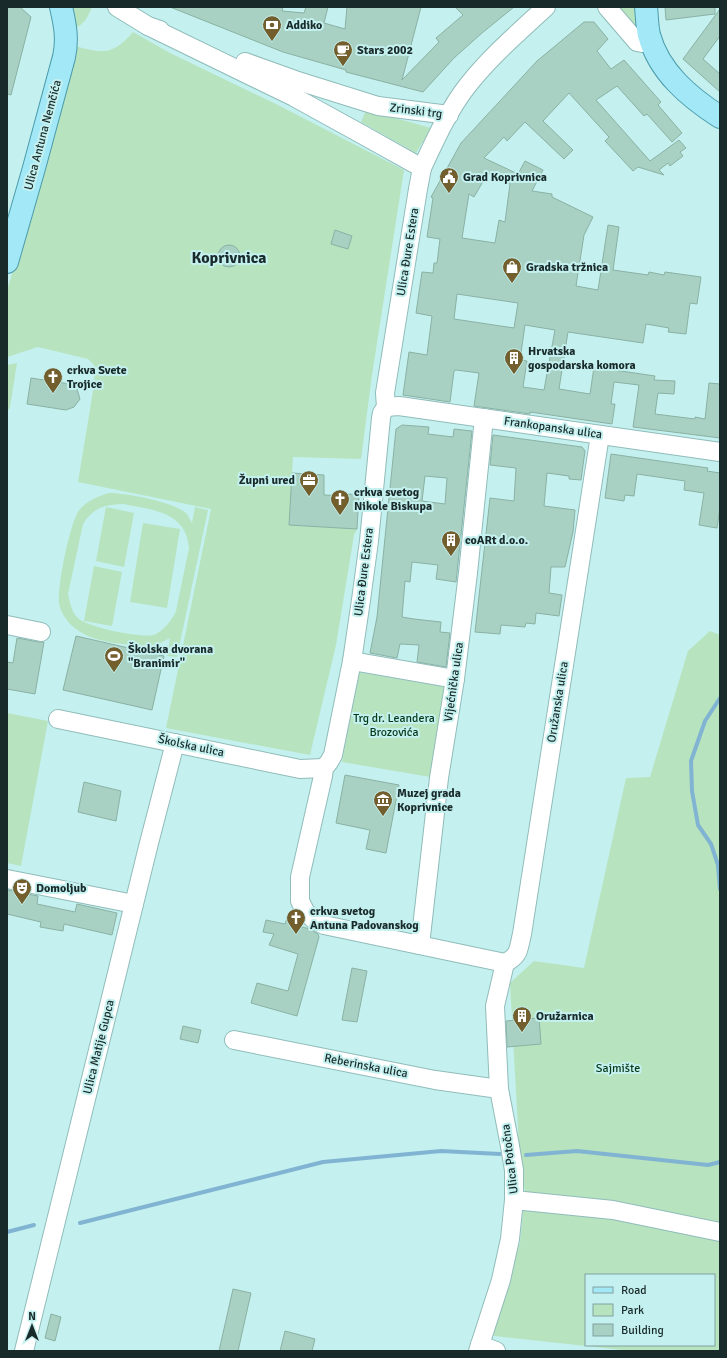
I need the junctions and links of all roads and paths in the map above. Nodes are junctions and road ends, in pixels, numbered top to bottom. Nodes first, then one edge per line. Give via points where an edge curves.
1 (60, 7) edge
2 (117, 7) edge
3 (546, 7) edge
4 (607, 7) edge
5 (646, 7) edge
6 (148, 26) junction
7 (651, 40) junction
8 (449, 115) junction
9 (720, 117) edge
10 (422, 168) junction
11 (7, 262) edge
12 (386, 408) junction
13 (484, 418) junction
14 (600, 435) junction
15 (720, 452) edge
16 (7, 625) edge
17 (41, 632) dead end
18 (352, 661) junction
19 (455, 679) junction
20 (58, 719) dead end
21 (175, 743) junction
22 (324, 768) junction
23 (7, 879) edge
24 (134, 904) junction
25 (420, 945) junction
26 (505, 963) junction
27 (234, 1040) dead end
28 (499, 1089) junction
29 (514, 1200) junction
30 (720, 1232) edge
31 (484, 1349) edge
32 (24, 1351) edge

1 - 11 main road, Ulica Antuna Nemčića via 66,33 66,48
2 - 6 street, Zrinski trg
3 - 8 street via 486,64 467,86
4 - 7 street via 637,42
5 - 7 main road
6 - 8 street, Zrinski trg via 295,80 378,106
6 - 10 street, Zrinski trg via 294,97
7 - 9 main road via 662,65 682,89
8 - 10 street, Zrinski trg
10 - 12 street, Ulica Đure Estera via 385,393
12 - 13 street, Frankopanska ulica via 399,406
12 - 18 street, Ulica Đure Estera via 380,418 369,541
13 - 14 street, Frankopanska ulica
13 - 19 street, Vijećnička ulica
14 - 15 street, Frankopanska ulica
14 - 26 street, Oružanska ulica via 522,934 515,958
16 - 17 street
18 - 19 street
18 - 22 street, Ulica Đure Estera via 333,755
19 - 25 street, Vijećnička ulica via 439,778
20 - 21 street, Školska ulica
21 - 22 street, Školska ulica via 300,769
21 - 24 street, Ulica Matije Gupca
22 - 25 street, Ulica Đure Estera via 300,877 300,900 305,911 324,925
23 - 24 street
24 - 32 street, Ulica Matije Gupca
25 - 26 street
26 - 28 street, Ulica Potočna via 495,1006
27 - 28 street, Reberinska ulica via 435,1080
28 - 29 street, Ulica Potočna via 514,1170
29 - 30 street via 613,1210
29 - 31 street, Ulica Potočna via 510,1239

